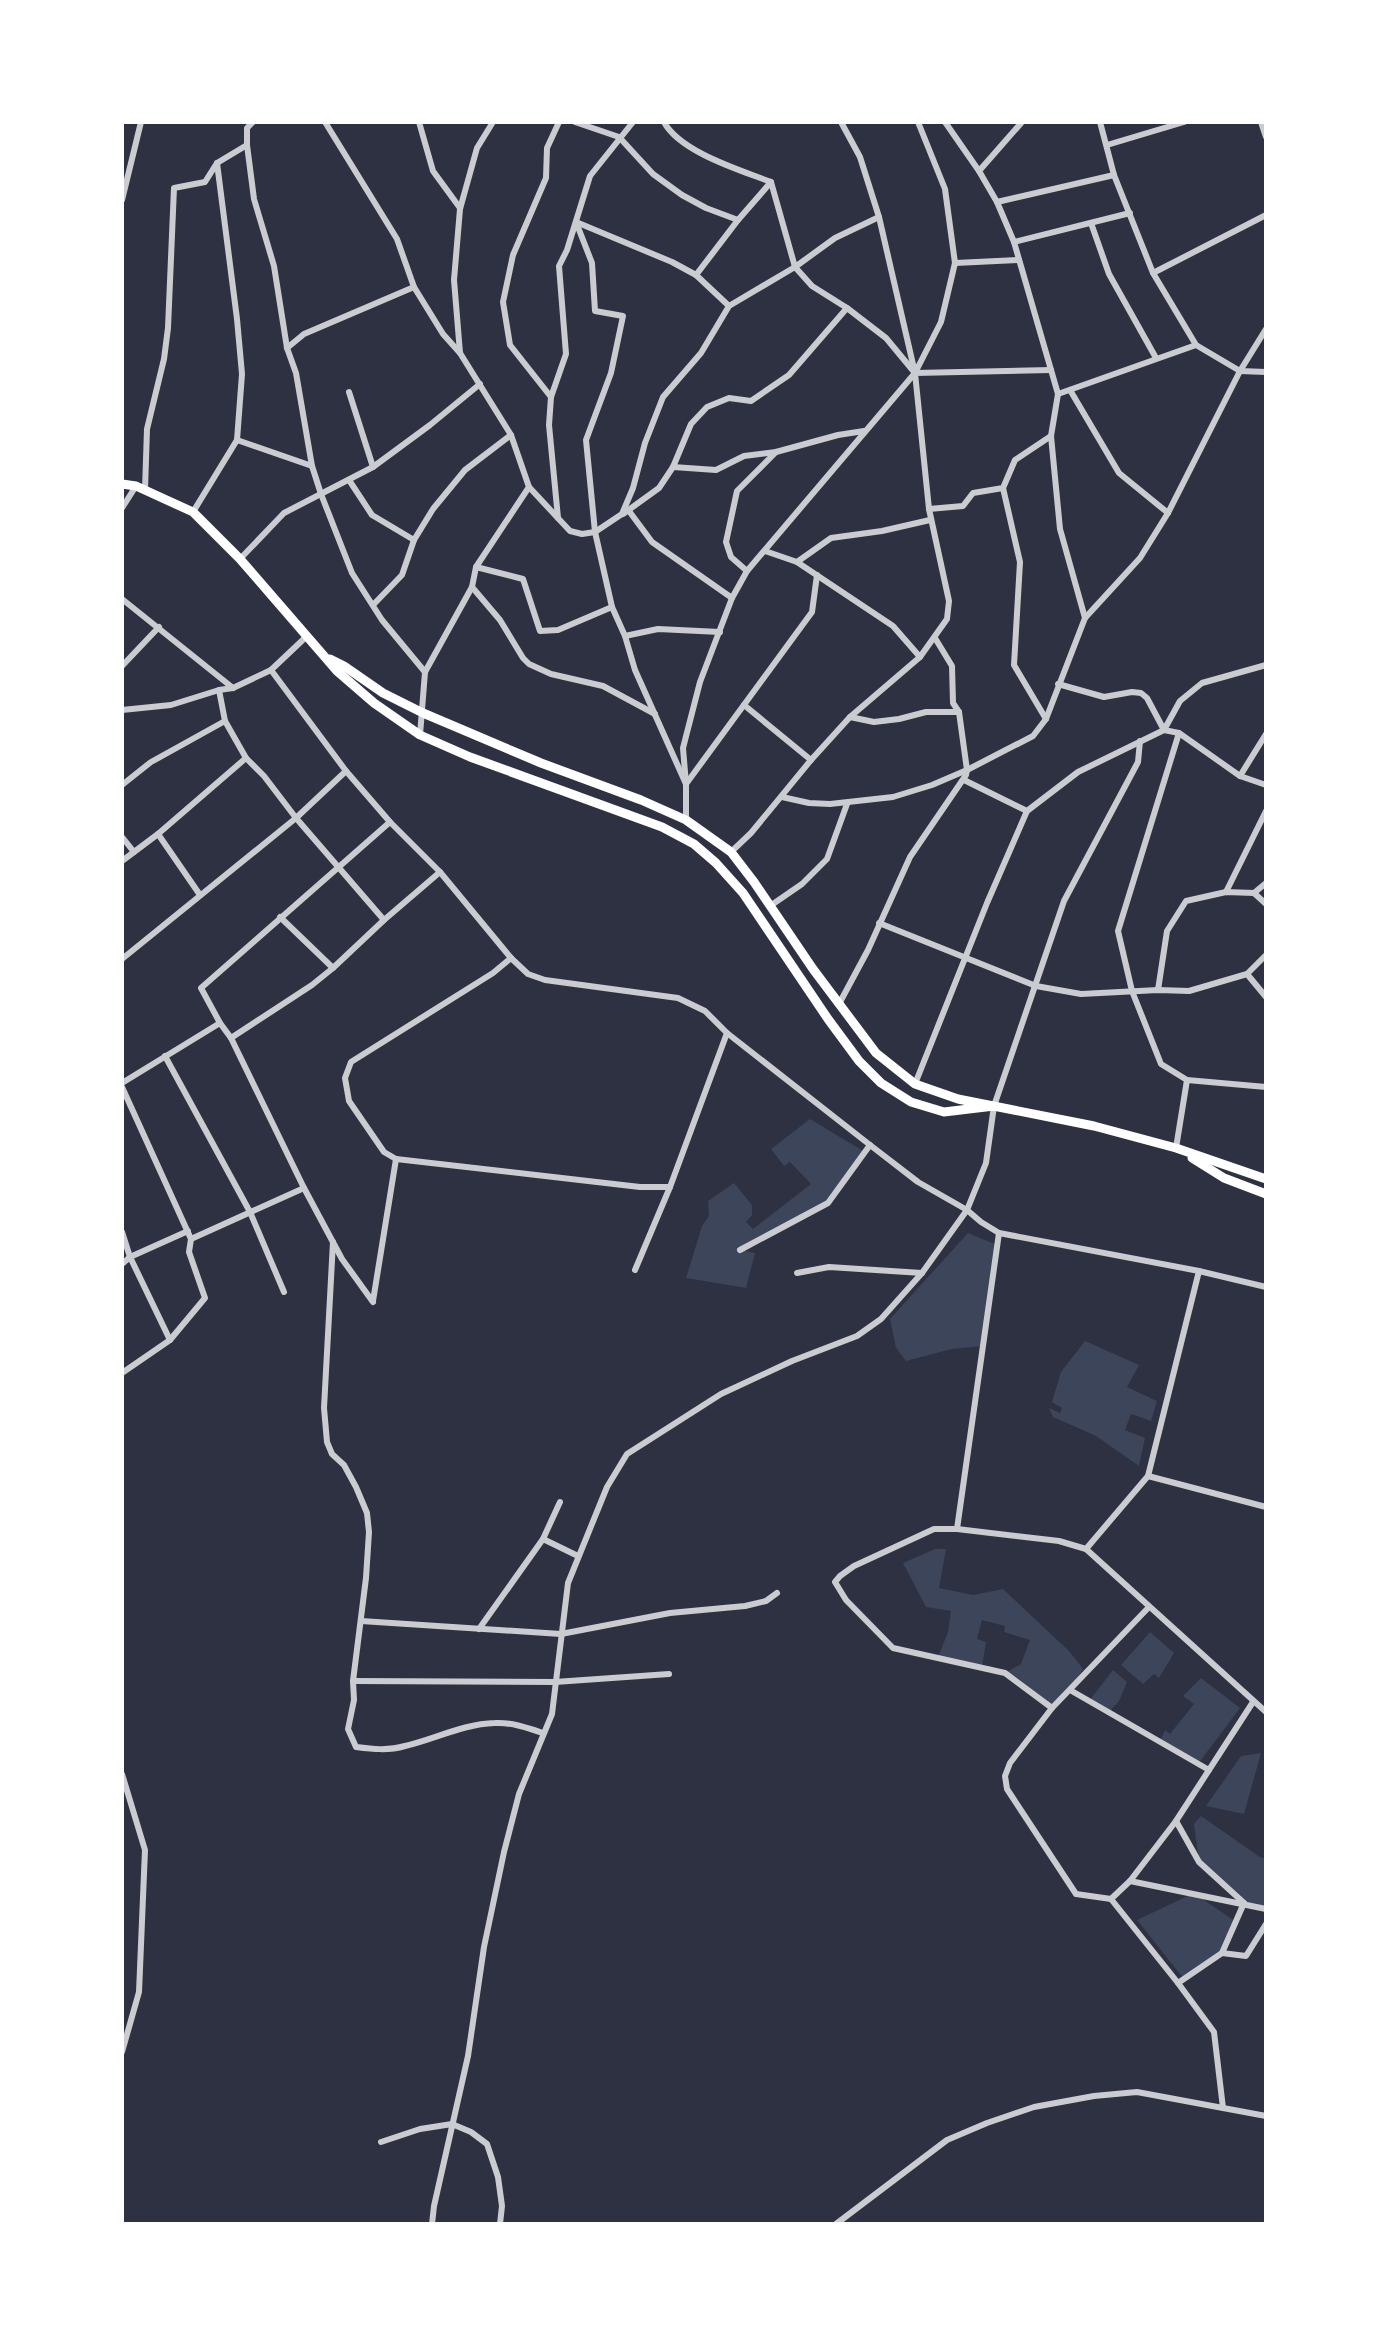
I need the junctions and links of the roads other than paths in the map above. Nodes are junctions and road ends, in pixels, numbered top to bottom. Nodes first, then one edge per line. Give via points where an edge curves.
1 (141, 122) edge
2 (238, 122) edge
3 (253, 122) edge
4 (325, 122) edge
5 (419, 122) edge
6 (493, 122) edge
7 (559, 122) edge
8 (575, 122) edge
9 (633, 122) edge
10 (664, 122) edge
11 (841, 122) edge
12 (918, 122) edge
13 (945, 122) edge
14 (1022, 122) edge
15 (1100, 122) edge
16 (1184, 122) edge
17 (1261, 122) edge
18 (247, 128) junction
19 (619, 137) junction
20 (1266, 137) edge
21 (247, 145) junction
22 (1107, 145) junction
23 (217, 163) junction
24 (979, 171) junction
25 (1114, 175) junction
26 (771, 182) junction
27 (122, 200) edge
28 (997, 202) junction
29 (460, 209) junction
30 (1130, 213) junction
31 (1266, 215) edge
32 (879, 217) junction
33 (738, 220) junction
34 (576, 222) junction
35 (1091, 223) junction
36 (1014, 242) junction
37 (1018, 260) junction
38 (955, 263) junction
39 (795, 267) junction
40 (1153, 273) junction
41 (696, 275) junction
42 (414, 287) junction
43 (729, 306) junction
44 (847, 308) junction
45 (1266, 329) edge
46 (1196, 345) junction
47 (287, 348) junction
48 (460, 353) junction
49 (1156, 358) junction
50 (1051, 370) junction
51 (1240, 371) junction
52 (1266, 372) edge
53 (915, 373) junction
54 (480, 384) junction
55 (1070, 390) junction
56 (349, 392) dead end
57 (1058, 394) junction
58 (551, 397) junction
59 (864, 431) junction
60 (511, 435) junction
61 (1051, 436) junction
62 (237, 440) junction
63 (776, 452) junction
64 (312, 466) junction
65 (373, 467) junction
66 (673, 467) junction
67 (349, 480) junction
68 (122, 484) edge
69 (529, 487) junction
70 (140, 488) junction
71 (1003, 488) junction
72 (321, 494) junction
73 (122, 508) edge
74 (929, 509) junction
75 (193, 512) junction
76 (626, 513) junction
77 (1168, 513) junction
78 (558, 518) junction
79 (930, 520) junction
80 (595, 532) junction
81 (414, 540) junction
82 (765, 551) junction
83 (240, 559) junction
84 (797, 562) junction
85 (476, 567) junction
86 (747, 571) junction
87 (817, 575) junction
88 (472, 587) junction
89 (732, 598) junction
90 (122, 599) edge
91 (373, 605) junction
92 (612, 607) junction
93 (1085, 618) junction
94 (159, 627) junction
95 (720, 632) junction
96 (307, 636) junction
97 (625, 636) junction
98 (935, 638) junction
99 (920, 657) junction
100 (327, 658) junction
101 (1266, 665) edge
102 (122, 666) edge
103 (271, 670) junction
104 (425, 672) junction
105 (1058, 684) junction
106 (233, 688) junction
107 (219, 690) junction
108 (744, 705) junction
109 (122, 710) edge
110 (959, 712) junction
111 (423, 713) junction
112 (655, 714) junction
113 (850, 717) junction
114 (1046, 719) junction
115 (225, 721) junction
116 (1164, 730) junction
117 (1179, 733) junction
118 (1266, 734) edge
119 (420, 735) junction
120 (1140, 741) junction
121 (246, 758) junction
122 (811, 760) junction
123 (967, 770) junction
124 (346, 771) junction
125 (1240, 776) junction
126 (964, 780) junction
127 (686, 784) junction
128 (122, 785) edge
129 (1266, 785) edge
130 (782, 797) junction
131 (847, 804) junction
132 (1027, 811) junction
133 (1266, 811) edge
134 (296, 818) junction
135 (686, 820) junction
136 (390, 822) junction
137 (158, 834) junction
138 (122, 837) edge
139 (134, 852) junction
140 (731, 852) junction
141 (122, 861) edge
142 (338, 866) junction
143 (440, 872) junction
144 (1266, 883) edge
145 (1226, 892) junction
146 (1254, 893) junction
147 (200, 895) junction
148 (1266, 904) edge
149 (770, 906) junction
150 (280, 917) junction
151 (384, 920) junction
152 (879, 923) junction
153 (1266, 955) edge
154 (965, 957) junction
155 (511, 958) junction
156 (122, 959) edge
157 (333, 968) junction
158 (1247, 974) junction
159 (1036, 986) junction
160 (1158, 990) junction
161 (1132, 991) junction
162 (1266, 997) edge
163 (839, 1004) junction
164 (220, 1023) junction
165 (727, 1033) junction
166 (231, 1038) junction
167 (165, 1056) junction
168 (1187, 1080) junction
169 (915, 1084) junction
170 (122, 1085) edge
171 (1266, 1087) edge
172 (994, 1106) junction
173 (870, 1145) junction
174 (1176, 1148) junction
175 (396, 1159) junction
176 (1266, 1179) edge
177 (670, 1187) junction
178 (304, 1188) junction
179 (1266, 1194) edge
180 (967, 1210) junction
181 (250, 1212) junction
182 (188, 1231) junction
183 (122, 1232) edge
184 (999, 1233) junction
185 (191, 1239) junction
186 (333, 1242) junction
187 (740, 1250) dead end
188 (130, 1257) junction
189 (122, 1264) edge
190 (635, 1270) dead end
191 (1199, 1271) junction
192 (797, 1273) dead end
193 (922, 1273) junction
194 (1266, 1287) edge
195 (284, 1292) dead end
196 (170, 1340) junction
197 (122, 1373) edge
198 (1148, 1476) junction
199 (560, 1502) dead end
200 (1266, 1507) edge
201 (957, 1529) junction
202 (543, 1539) junction
203 (1086, 1549) junction
204 (578, 1556) junction
205 (777, 1593) dead end
206 (1149, 1607) junction
207 (361, 1621) junction
208 (479, 1629) junction
209 (561, 1634) junction
210 (669, 1674) dead end
211 (353, 1681) junction
212 (555, 1682) junction
213 (1070, 1690) junction
214 (1253, 1702) junction
215 (1052, 1708) junction
216 (1266, 1712) edge
217 (543, 1733) junction
218 (1209, 1770) junction
219 (122, 1774) edge
220 (1176, 1821) junction
221 (1130, 1881) junction
222 (1111, 1899) junction
223 (1244, 1903) junction
224 (1266, 1909) edge
225 (1266, 1924) edge
226 (1222, 1953) junction
227 (1178, 1983) junction
228 (122, 2052) edge
229 (1223, 2108) junction
230 (1266, 2116) edge
231 (452, 2124) junction
232 (381, 2142) dead end
233 (847, 2215) junction
234 (432, 2224) edge
235 (500, 2224) edge
236 (836, 2224) edge
237 (849, 2224) edge

1 - 27 street
2 - 18 street
3 - 18 street
4 - 42 street via 397,239
5 - 29 street via 433,171
6 - 29 street via 477,148
7 - 58 street via 547,148 546,178 513,255 503,302 510,345
8 - 19 street
9 - 19 street
10 - 26 street via 684,143
11 - 32 street via 860,157
12 - 38 street via 945,189
13 - 24 street
14 - 24 street
15 - 22 street
16 - 22 street
17 - 20 street
18 - 21 street
19 - 33 street via 653,174 682,195
19 - 34 street via 590,176
21 - 23 street
21 - 47 street
22 - 25 street
23 - 62 street via 242,374
23 - 70 street via 205,182 174,188 168,328
24 - 28 street
25 - 28 street
25 - 30 street
26 - 33 street
26 - 39 street
28 - 36 street
29 - 48 street via 454,280
30 - 35 street
30 - 40 street
31 - 40 street
32 - 39 street via 835,238
32 - 53 street
33 - 41 street
34 - 41 street
34 - 58 street via 559,266 566,354
34 - 80 street via 592,263 595,311 623,316 611,373 586,440
35 - 36 street
35 - 49 street via 1109,274
36 - 37 street
37 - 38 street
37 - 50 street
38 - 53 street via 941,322
39 - 43 street
39 - 44 street via 812,286
40 - 46 street
41 - 43 street
42 - 47 street via 304,334
42 - 48 street
43 - 76 street via 701,353 663,397
44 - 53 street via 886,338
44 - 66 street via 789,375 751,401 729,398 707,407 691,424
45 - 51 street
46 - 49 street
46 - 51 street
47 - 64 street
48 - 54 street
49 - 55 street
50 - 53 street
50 - 57 street
51 - 52 street
51 - 77 street
53 - 59 street
53 - 74 street
54 - 60 street
54 - 65 street
55 - 57 street
55 - 77 street via 1119,473
56 - 65 street
57 - 61 street
58 - 78 street
59 - 63 street
59 - 82 street
60 - 69 street
60 - 81 street via 465,470
61 - 71 street via 1015,460
61 - 93 street via 1060,529
62 - 64 street
62 - 75 street
63 - 66 street via 744,456 716,470
63 - 86 street via 737,491 726,542 731,557
64 - 72 street
65 - 67 street
66 - 76 street via 659,488
67 - 72 street
67 - 81 street via 372,515
68 - 70 main road
69 - 78 street
69 - 85 street
70 - 73 street
70 - 75 main road
71 - 74 street via 973,493 963,506
71 - 114 street via 1020,562 1014,665
72 - 83 street via 284,513
72 - 91 street via 352,573
74 - 79 street
75 - 83 main road
76 - 80 street
76 - 89 street via 652,542
77 - 93 street via 1140,558
78 - 80 street via 570,531
79 - 84 street via 831,538
79 - 98 street via 949,601 947,619
80 - 92 street
81 - 91 street via 402,575
82 - 84 street
82 - 86 street
83 - 96 main road
84 - 87 street
85 - 88 street
85 - 92 street via 523,579 540,631 558,630
86 - 89 street
87 - 99 street via 893,626
87 - 108 street via 812,612
88 - 104 street
88 - 112 street via 529,664 603,686
89 - 95 street
90 - 94 street
91 - 104 street
92 - 97 street
93 - 105 street
94 - 102 street
94 - 106 street
95 - 97 street via 658,629
95 - 127 street via 683,748
96 - 100 main road
96 - 103 street
97 - 112 street
98 - 99 street
98 - 110 street via 952,666 953,703
99 - 113 street
100 - 111 main road
100 - 119 main road via 374,703
101 - 116 street via 1202,683 1180,701
103 - 106 street
103 - 124 street
104 - 111 street
105 - 114 street
105 - 116 street via 1104,697 1141,693
106 - 107 street
107 - 109 street via 171,705
107 - 115 street
108 - 122 street
108 - 127 street
110 - 113 street via 874,722
110 - 123 street
111 - 119 street
111 - 135 main road
112 - 127 street
113 - 122 street
114 - 123 street via 1033,736
115 - 121 street
115 - 128 street via 151,762
116 - 117 street
116 - 120 street
117 - 125 street
117 - 161 street via 1118,931
118 - 125 street
119 - 172 main road via 694,844 743,893 828,1019 881,1083 911,1102 944,1112
120 - 132 street via 1078,772
120 - 159 street via 1138,762 1064,901
121 - 134 street
121 - 137 street
122 - 130 street
123 - 126 street
123 - 131 street via 915,792
124 - 134 street
124 - 136 street
125 - 129 street
126 - 132 street
126 - 152 street via 910,857
127 - 135 street
130 - 131 street
130 - 140 street
131 - 149 street via 827,859
132 - 154 street
133 - 145 street
134 - 142 street
134 - 147 street
135 - 140 main road
136 - 142 street
136 - 143 street
137 - 139 street
137 - 147 street
138 - 139 street
139 - 141 street
140 - 149 main road
142 - 150 street
142 - 151 street
143 - 151 street
143 - 155 street
144 - 146 street
145 - 146 street
145 - 160 street via 1186,901 1167,931
146 - 148 street
147 - 156 street
149 - 163 main road
150 - 157 street
150 - 164 street via 201,988
151 - 157 street
152 - 154 street
152 - 163 street
153 - 158 street
154 - 159 street
154 - 169 street
155 - 165 street via 528,974 545,980 678,998 705,1011
155 - 175 street via 351,1062 345,1078 349,1101 384,1152
157 - 166 street
158 - 160 street via 1189,991
158 - 162 street
159 - 161 street via 1081,994
159 - 172 street
160 - 161 street
161 - 168 street via 1161,1064
163 - 169 main road via 876,1053
164 - 166 street
164 - 167 street
165 - 173 street
165 - 177 street
166 - 178 street
167 - 170 street
167 - 181 street
168 - 171 street
168 - 174 street
169 - 172 main road
170 - 182 street
172 - 174 main road
172 - 180 street via 986,1163
173 - 180 street via 918,1182
173 - 187 street via 828,1203
174 - 176 main road
174 - 179 main road via 1224,1178
175 - 177 street
175 - 186 street via 373,1302
177 - 190 street
178 - 181 street
178 - 186 street
180 - 184 street
180 - 193 street
181 - 185 street
181 - 195 street
182 - 185 street
182 - 188 street
183 - 188 street
184 - 191 street
184 - 201 street
185 - 196 street via 189,1252 205,1298
186 - 207 street via 324,1408 327,1442 367,1513
188 - 189 street
188 - 196 street
191 - 194 street
191 - 198 street
192 - 193 street via 829,1267
193 - 204 street via 881,1319 857,1336 721,1394 627,1454
196 - 197 street
198 - 200 street
198 - 203 street
199 - 202 street
201 - 203 street
201 - 215 street via 934,1529 854,1566 835,1582 893,1648 1005,1673
202 - 204 street
202 - 208 street
203 - 206 street
204 - 209 street via 568,1583
205 - 209 street via 745,1606 670,1613
206 - 213 street
206 - 214 street
207 - 208 street
207 - 211 street
208 - 209 street
209 - 212 street
210 - 212 street
211 - 212 street
211 - 217 street via 348,1729 356,1747 402,1747 496,1722
212 - 217 street via 552,1714
213 - 215 street
213 - 218 street
214 - 216 street
214 - 218 street
215 - 222 street via 1010,1763 1007,1789 1076,1894
217 - 231 street via 504,1852
218 - 220 street
219 - 228 street via 145,1850 139,1992
220 - 221 street
220 - 223 street via 1199,1862
221 - 222 street
221 - 223 street
222 - 227 street
223 - 224 street
223 - 226 street
225 - 226 street via 1246,1956
226 - 227 street
227 - 229 street via 1214,2032
229 - 230 street
229 - 233 street via 1137,2092 1034,2107 947,2140
231 - 232 street
231 - 234 street
231 - 235 street via 487,2144 498,2177
233 - 236 street
233 - 237 street

